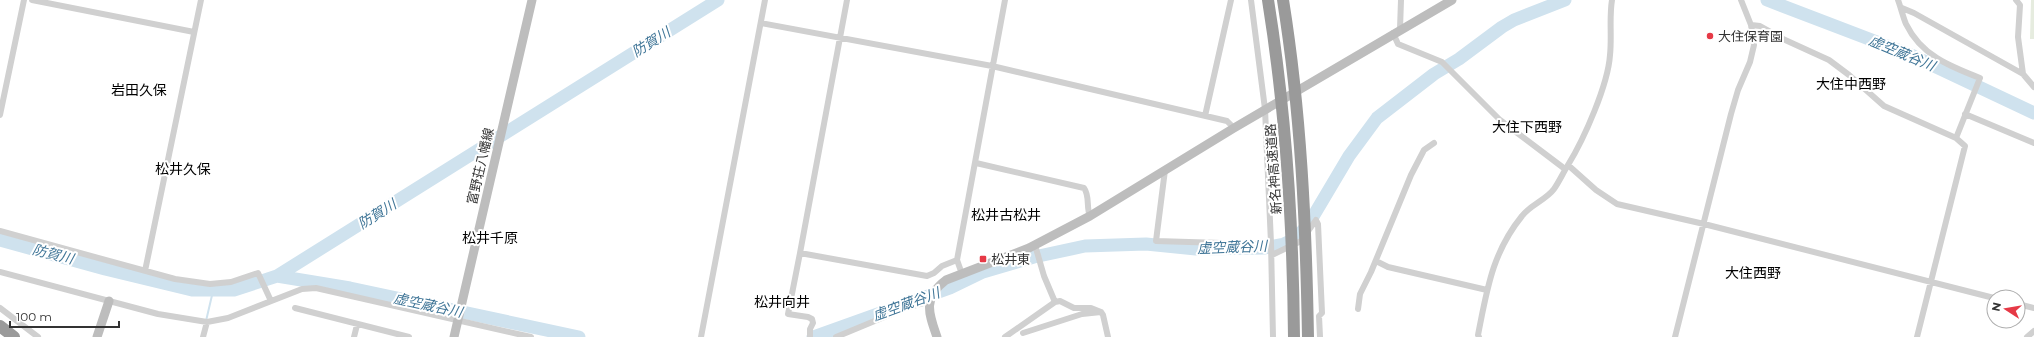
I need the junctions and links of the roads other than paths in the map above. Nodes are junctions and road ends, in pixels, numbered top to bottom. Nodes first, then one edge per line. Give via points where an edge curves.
1 (24, 0) edge
2 (32, 0) edge
3 (201, 0) edge
4 (532, 0) edge
5 (765, 0) edge
6 (847, 0) edge
7 (1005, 0) edge
8 (1231, 0) edge
9 (1251, 0) edge
10 (1268, 0) edge
11 (1283, 0) edge
12 (1400, 0) edge
13 (1452, 0) edge
14 (1612, 0) edge
15 (1741, 0) edge
16 (1898, 0) edge
17 (2016, 0) edge
18 (1902, 8) junction
19 (761, 23) junction
20 (1751, 25) junction
21 (1396, 31) junction
22 (194, 32) junction
23 (840, 38) junction
24 (992, 66) junction
25 (2023, 74) junction
26 (2034, 86) edge
27 (1265, 109) junction
28 (1965, 114) junction
29 (0, 115) edge
30 (1205, 116) junction
31 (1234, 128) junction
32 (1956, 138) junction
33 (1434, 143) dead end
34 (2034, 143) edge
35 (976, 163) junction
36 (1566, 167) junction
37 (1165, 170) junction
38 (1090, 216) junction
39 (1704, 224) junction
40 (0, 231) edge
41 (1272, 243) junction
42 (1035, 245) junction
43 (800, 253) junction
44 (1272, 255) junction
45 (957, 260) junction
46 (1376, 261) junction
47 (145, 271) junction
48 (0, 272) edge
49 (962, 274) junction
50 (1931, 282) junction
51 (1487, 290) junction
52 (932, 296) junction
53 (1986, 296) edge
54 (109, 301) junction
55 (271, 301) junction
56 (1055, 302) junction
57 (0, 308) edge
58 (295, 308) dead end
59 (1358, 309) dead end
60 (1100, 312) junction
61 (458, 320) junction
62 (207, 322) junction
63 (357, 325) junction
64 (0, 326) edge
65 (1017, 328) junction
66 (2034, 331) edge
67 (0, 334) edge
68 (1320, 334) edge
69 (1024, 335) edge
70 (1300, 335) edge
71 (3, 337) edge
72 (14, 337) edge
73 (38, 337) edge
74 (97, 337) edge
75 (203, 337) edge
76 (354, 337) edge
77 (409, 337) edge
78 (454, 337) edge
79 (531, 337) edge
80 (701, 337) edge
81 (810, 337) edge
82 (836, 337) edge
83 (937, 337) edge
84 (1005, 337) edge
85 (1108, 337) edge
86 (1273, 337) edge
87 (1479, 337) edge
88 (1676, 337) edge
89 (1917, 337) edge
90 (2027, 337) edge

1 - 29 street
2 - 22 street
3 - 22 street
4 - 61 street, 富野荘八幡線
5 - 19 street
6 - 23 street
7 - 24 street
8 - 30 street
9 - 27 street
10 - 70 highway, 新名神高速道路, bridge via 1288,159
11 - 70 highway, bridge via 1291,50 1306,244
12 - 21 street
13 - 21 street
14 - 36 street via 1610,55 1605,78 1594,110
15 - 20 street
16 - 18 street
17 - 25 street via 2020,6 2018,37
18 - 25 street
18 - 28 street via 1906,24 1922,48 1946,65 1980,78
19 - 23 street
19 - 80 street
20 - 32 street via 1760,26 1829,60 1884,106
20 - 39 street via 1754,45 1750,62 1731,114
21 - 27 street
21 - 36 street via 1398,44 1442,62 1500,120
22 - 47 street
23 - 24 street
23 - 43 street
24 - 30 street
24 - 35 street
25 - 26 street
27 - 31 street
27 - 41 street
28 - 32 street
28 - 34 street
30 - 31 street via 1227,121
31 - 37 street
32 - 50 street via 1965,146
33 - 46 street via 1424,150 1411,176
35 - 38 street via 1084,188 1087,192 1087,209
35 - 45 street
36 - 39 street via 1617,204
36 - 51 street via 1554,189 1522,216 1501,247
37 - 38 street
37 - 41 street via 1156,241
38 - 42 street
39 - 50 street
39 - 88 street
40 - 47 street
41 - 44 street
42 - 49 street
42 - 56 street
43 - 45 street via 927,276
43 - 81 street via 788,314 812,319
44 - 68 street via 1301,241 1316,220 1322,313 1319,316
44 - 86 street
45 - 49 street
46 - 51 street via 1388,267
46 - 59 street via 1360,294
47 - 55 street via 210,284 231,282 258,273
48 - 54 street
49 - 52 street via 946,280
50 - 53 street
50 - 89 street
51 - 87 street
52 - 82 street
52 - 83 street via 928,307
54 - 62 street via 158,314
54 - 74 street
55 - 61 street via 302,289 316,288
55 - 62 street via 228,318
56 - 60 street via 1060,301 1074,308 1091,308
56 - 65 street
57 - 73 street
58 - 63 street
60 - 69 street via 1082,314
60 - 85 street
61 - 78 street, 富野荘八幡線
61 - 79 street
62 - 75 street
63 - 76 street
63 - 77 street
64 - 72 highway
65 - 69 street
65 - 84 street
66 - 90 street
67 - 71 highway
68 - 70 street

